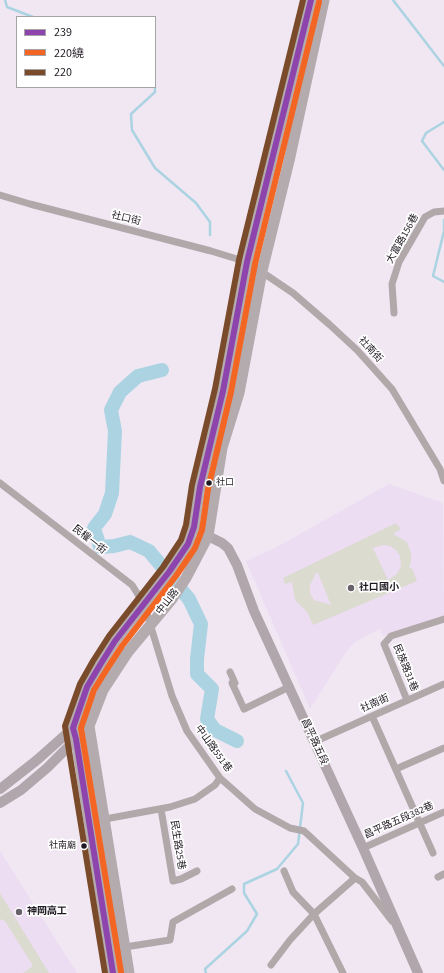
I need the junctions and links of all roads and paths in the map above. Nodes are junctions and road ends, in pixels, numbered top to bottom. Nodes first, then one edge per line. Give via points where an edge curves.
1 (311, 0) edge
2 (324, 0) edge
3 (0, 195) edge
4 (444, 211) edge
5 (247, 262) junction
6 (262, 272) junction
7 (394, 313) dead end
8 (444, 482) edge
9 (0, 483) edge
10 (194, 527) junction
11 (208, 536) junction
12 (144, 604) junction
13 (444, 619) edge
14 (150, 625) junction
15 (230, 672) dead end
16 (444, 684) edge
17 (289, 687) junction
18 (407, 700) junction
19 (372, 716) junction
20 (74, 723) junction
21 (89, 726) junction
22 (76, 740) junction
23 (314, 742) junction
24 (444, 748) edge
25 (396, 769) junction
26 (220, 778) junction
27 (0, 789) edge
28 (0, 803) edge
29 (161, 809) junction
30 (444, 812) edge
31 (104, 819) junction
32 (89, 822) junction
33 (420, 823) junction
34 (363, 848) junction
35 (433, 853) dead end
36 (197, 871) dead end
37 (284, 872) dead end
38 (355, 878) junction
39 (232, 890) dead end
40 (314, 914) junction
41 (397, 927) junction
42 (125, 947) junction
43 (271, 965) dead end
44 (113, 973) edge
45 (129, 973) edge
46 (343, 973) edge
47 (418, 973) edge

1 - 5 main road, 中山路
2 - 6 main road, 中山路
3 - 5 street, 社口街
4 - 7 street, 大富路156巷 via 434,212 425,217 399,262 392,284
5 - 6 street, 社南街
5 - 10 main road, 中山路
6 - 8 street, 社南街 via 293,292 330,325 392,389 440,469
6 - 11 main road, 中山路 via 239,393 222,448
9 - 12 street, 民權一街 via 132,585
10 - 11 street, 昌平路五段
10 - 12 main road, 中山路 via 188,544
11 - 14 main road, 中山路 via 179,588
11 - 17 street, 昌平路五段 via 228,548
12 - 14 street, 民權一街
12 - 20 main road, 中山路 via 115,641 87,687
13 - 18 street, 民族路31巷 via 390,636 384,644
14 - 21 main road, 中山路 via 128,652 103,690
14 - 26 street, 中山路551巷 via 172,696 187,731
15 - 17 street via 235,682 232,683 244,709
16 - 18 street, 社南街
17 - 23 street, 昌平路五段
18 - 19 street, 社南街
19 - 23 street, 社南街
19 - 25 street
20 - 21 main road
20 - 22 main road
20 - 27 street, 中山路 via 37,760
21 - 22 main road, 中山路
21 - 31 main road
22 - 28 street, 中山路 via 21,790
22 - 32 main road
23 - 34 street, 昌平路五段
24 - 25 street
25 - 33 street
26 - 29 street via 215,785 195,799
26 - 38 street, 中山路551巷 via 255,810 290,828 304,831
29 - 31 street
29 - 36 street, 民生路25巷 via 173,881
30 - 33 street, 昌平路五段382巷
31 - 32 street
31 - 42 main road
32 - 44 main road
33 - 34 street, 昌平路五段382巷
33 - 35 street
34 - 41 street, 昌平路五段
37 - 40 street via 294,892
38 - 40 street
38 - 41 street, 中山路551巷 via 362,882
39 - 42 street via 173,922 170,940
40 - 43 street
40 - 46 street
41 - 47 street, 昌平路五段
42 - 45 main road

